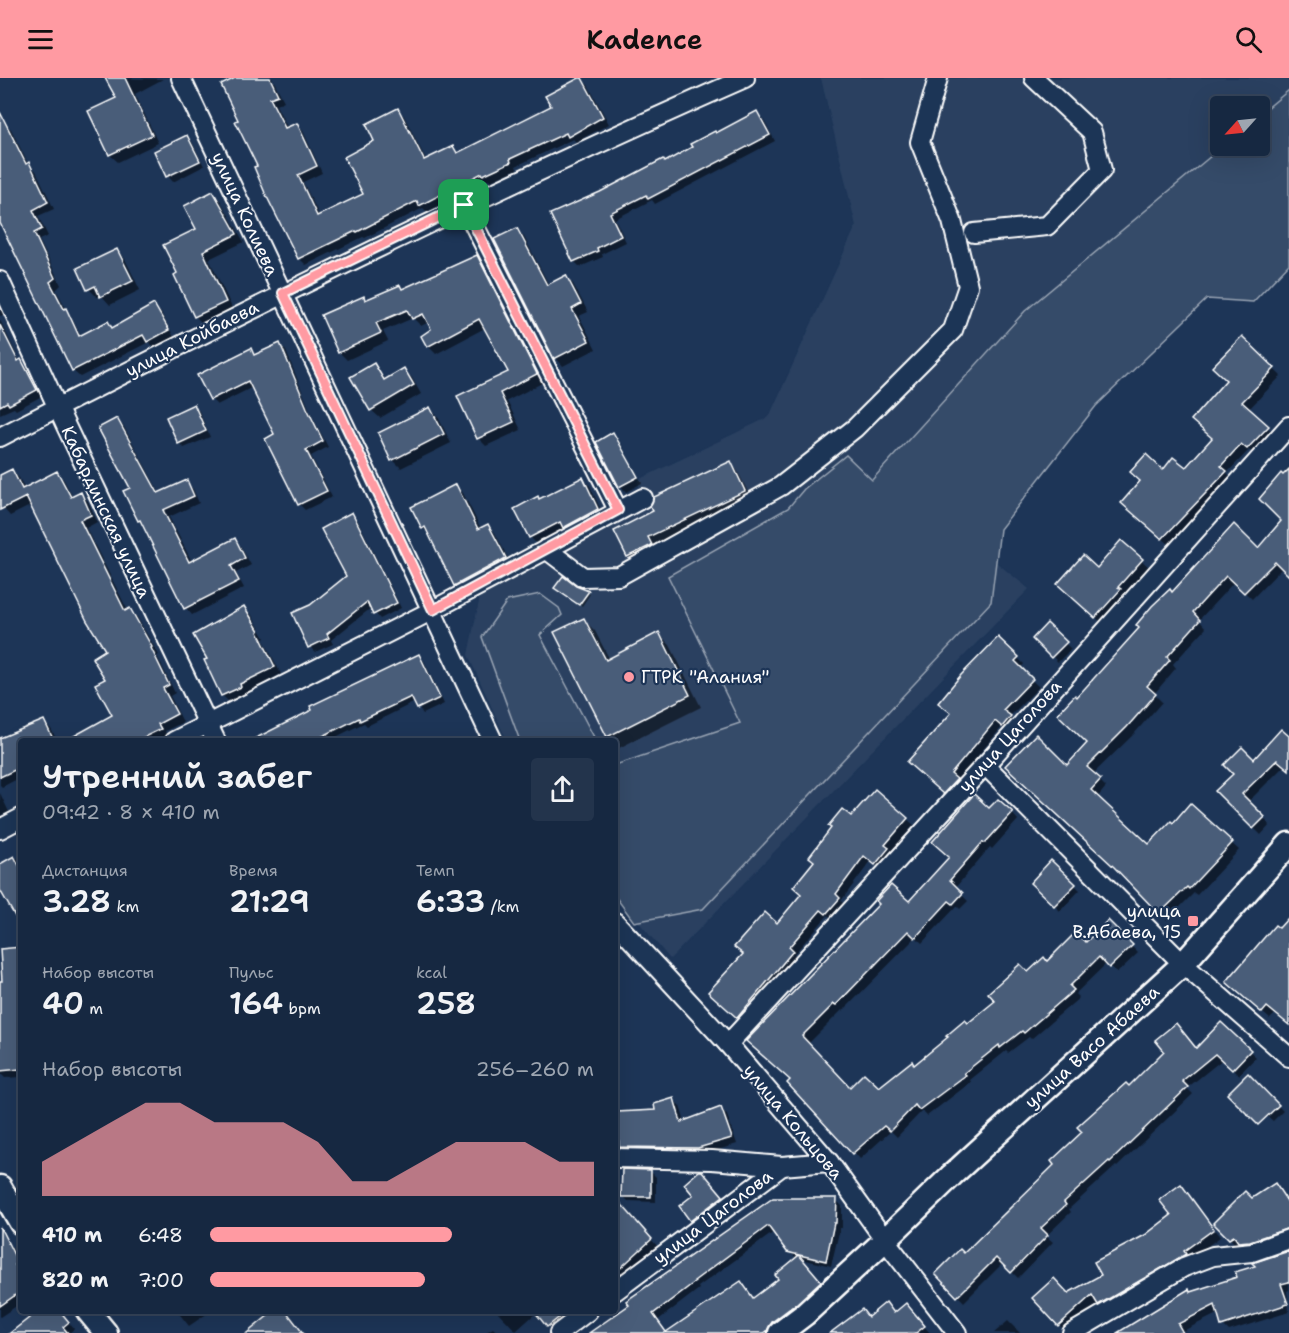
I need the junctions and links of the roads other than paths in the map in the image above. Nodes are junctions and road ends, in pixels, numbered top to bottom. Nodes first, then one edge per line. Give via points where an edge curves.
1 (181, 78) edge
2 (745, 78) edge
3 (938, 78) edge
4 (1034, 78) edge
5 (464, 205) junction
6 (974, 233) dead end
7 (0, 281) edge
8 (283, 293) junction
9 (57, 408) junction
10 (1289, 426) edge
11 (0, 437) edge
12 (643, 498) dead end
13 (618, 510) junction
14 (546, 549) junction
15 (433, 610) junction
16 (207, 724) junction
17 (180, 738) edge
18 (214, 738) edge
19 (492, 738) edge
20 (985, 765) junction
21 (18, 820) edge
22 (0, 829) edge
23 (1289, 844) edge
24 (618, 925) edge
25 (1183, 964) junction
26 (728, 1044) junction
27 (1289, 1057) edge
28 (618, 1158) edge
29 (830, 1162) junction
30 (782, 1166) junction
31 (0, 1187) edge
32 (18, 1217) edge
33 (1289, 1239) edge
34 (885, 1240) junction
35 (618, 1289) edge
36 (90, 1314) edge
37 (584, 1314) edge
38 (103, 1332) edge
39 (559, 1333) edge
40 (780, 1333) edge
41 (957, 1333) edge
42 (1072, 1333) edge

1 - 8 street, улица Колиева
2 - 5 street, улица Койбаева
3 - 14 street via 920,142 952,221 968,286 952,330 855,428 781,486 619,576 583,577
4 - 6 street via 1092,132 1102,170 1047,226
5 - 8 street, улица Койбаева
5 - 13 street
7 - 9 street, Кабардинская улица
8 - 9 street, улица Койбаева
8 - 15 street, улица Колиева
9 - 11 street, улица Койбаева
9 - 16 street, Кабардинская улица
10 - 20 street, улица Цаголова
12 - 13 street
13 - 14 street
14 - 15 street
15 - 16 street
15 - 19 street
16 - 17 street
16 - 18 street, Кабардинская улица
20 - 25 street
20 - 26 street, улица Цаголова
21 - 22 street
23 - 25 main road, улица Васо Абаева
24 - 26 street, улица Кольцова
25 - 27 street
25 - 34 main road, улица Васо Абаева
26 - 29 street, улица Кольцова
28 - 30 street
29 - 30 street
29 - 34 street, улица Кольцова
30 - 35 street, улица Цаголова
31 - 32 main road
33 - 42 street via 1252,1251 1213,1256 1184,1267
34 - 40 main road, улица Васо Абаева
34 - 41 street, улица Кольцова
36 - 38 main road
37 - 39 street

